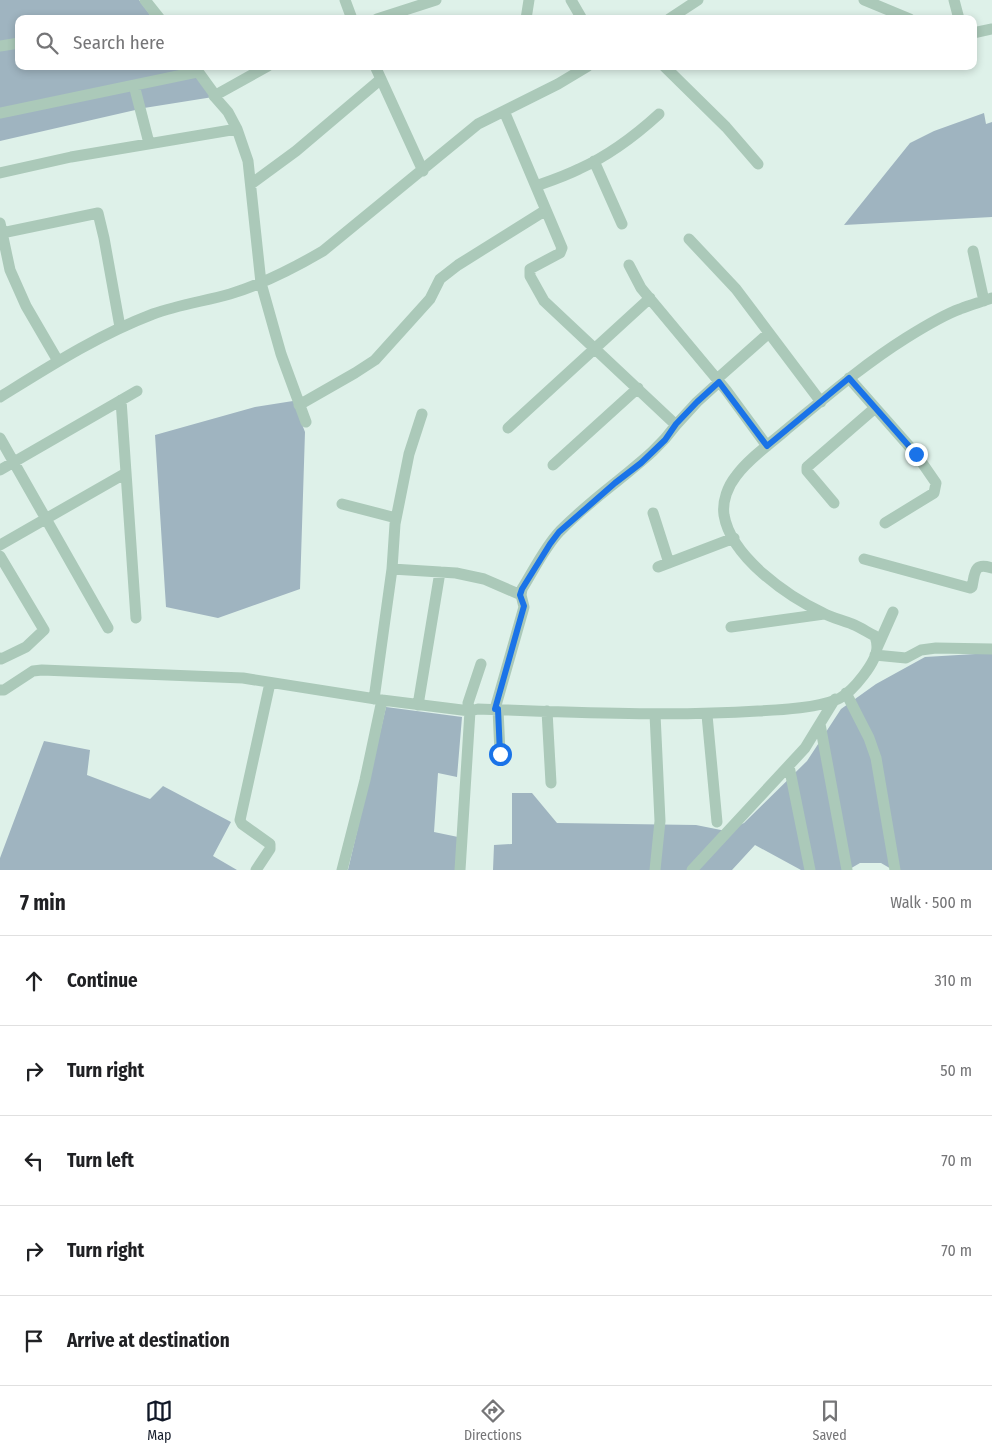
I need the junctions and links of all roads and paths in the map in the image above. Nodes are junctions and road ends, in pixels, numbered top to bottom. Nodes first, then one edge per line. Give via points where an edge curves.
1 (145, 0) edge
2 (345, 0) edge
3 (436, 0) edge
4 (529, 0) edge
5 (586, 0) edge
6 (698, 0) edge
7 (864, 0) edge
8 (954, 0) edge
9 (573, 3) edge
10 (157, 15) edge
11 (351, 15) edge
12 (389, 15) edge
13 (527, 15) edge
14 (580, 15) edge
15 (675, 15) edge
16 (900, 15) edge
17 (959, 15) edge
18 (992, 29) edge
19 (977, 32) edge
20 (15, 44) edge
21 (0, 46) edge
22 (192, 70) edge
23 (197, 70) edge
24 (261, 70) edge
25 (377, 70) edge
26 (581, 70) edge
27 (668, 70) edge
28 (381, 79) junction
29 (134, 85) junction
30 (214, 96) junction
31 (504, 111) junction
32 (0, 113) edge
33 (659, 114) dead end
34 (237, 128) junction
35 (149, 143) junction
36 (594, 161) junction
37 (758, 164) dead end
38 (423, 171) junction
39 (0, 173) edge
40 (251, 184) junction
41 (536, 186) junction
42 (546, 210) junction
43 (622, 224) dead end
44 (1, 228) edge
45 (689, 239) dead end
46 (974, 251) dead end
47 (630, 265) dead end
48 (261, 283) junction
49 (650, 298) junction
50 (988, 300) edge
51 (120, 327) junction
52 (769, 333) junction
53 (596, 349) junction
54 (58, 361) junction
55 (849, 378) junction
56 (718, 381) junction
57 (638, 388) junction
58 (137, 390) dead end
59 (0, 397) edge
60 (120, 400) junction
61 (821, 402) junction
62 (299, 405) junction
63 (875, 408) junction
64 (422, 414) dead end
65 (306, 422) dead end
66 (676, 424) junction
67 (508, 428) dead end
68 (0, 438) edge
69 (767, 446) junction
70 (14, 463) junction
71 (552, 464) dead end
72 (0, 470) edge
73 (126, 473) junction
74 (834, 503) dead end
75 (342, 504) dead end
76 (653, 513) dead end
77 (396, 518) junction
78 (45, 519) junction
79 (885, 523) dead end
80 (734, 538) junction
81 (0, 545) edge
82 (0, 556) edge
83 (864, 559) dead end
84 (992, 568) edge
85 (392, 569) junction
86 (440, 572) junction
87 (520, 595) junction
88 (893, 612) dead end
89 (824, 614) junction
90 (136, 618) dead end
91 (731, 627) dead end
92 (108, 628) dead end
93 (992, 649) edge
94 (876, 652) junction
95 (0, 658) edge
96 (481, 664) dead end
97 (270, 683) junction
98 (0, 690) edge
99 (846, 693) junction
100 (835, 699) junction
101 (378, 700) junction
102 (418, 705) junction
103 (496, 709) junction
104 (547, 711) junction
105 (470, 712) junction
106 (655, 714) junction
107 (707, 715) junction
108 (820, 724) junction
109 (500, 754) dead end
110 (789, 766) junction
111 (551, 783) dead end
112 (717, 822) dead end
113 (256, 870) edge
114 (342, 870) edge
115 (460, 870) edge
116 (655, 870) edge
117 (692, 870) edge
118 (810, 870) edge
119 (848, 870) edge
120 (894, 870) edge

1 - 10 street
2 - 11 street
3 - 12 street
4 - 13 street
5 - 9 street
6 - 15 street
7 - 16 street
8 - 17 street
9 - 14 street
18 - 19 street
20 - 21 street
22 - 29 street
23 - 30 street
24 - 30 street
25 - 28 street
26 - 31 street
27 - 37 street via 726,126
28 - 38 street
28 - 40 street via 296,151
29 - 32 street
29 - 35 street
30 - 34 street
31 - 38 street via 478,124
31 - 41 street
33 - 36 street via 645,128
34 - 35 street
34 - 40 street via 248,160
35 - 39 street
36 - 41 street
36 - 43 street
38 - 48 street via 323,251
40 - 48 street
41 - 42 street
42 - 53 street via 562,248 560,253 530,270 530,276 544,300
42 - 62 street via 440,279 430,299 375,360
44 - 51 street via 98,213
44 - 54 street via 10,270 26,306
45 - 52 street via 736,289
46 - 50 street
47 - 49 street via 641,288
48 - 51 street via 155,313
48 - 62 street
49 - 53 street
49 - 56 street
50 - 55 street via 958,309 907,337
51 - 54 street
52 - 56 street
52 - 61 street
53 - 57 street
53 - 67 street
54 - 59 street
55 - 61 street
55 - 63 street
56 - 66 street
56 - 69 street
57 - 66 street
57 - 71 street
58 - 60 street
60 - 70 street
60 - 73 street
61 - 69 street
62 - 65 street
63 - 74 street via 807,467
63 - 79 street via 916,454 936,483 934,493
64 - 77 street via 409,454
66 - 87 street via 641,463 559,532
68 - 70 street
69 - 80 street via 737,474 727,492 724,513
70 - 72 street
70 - 78 street
73 - 78 street
73 - 90 street
75 - 77 street
76 - 80 street via 664,565
77 - 85 street
78 - 81 street
78 - 92 street
80 - 89 street via 741,551 764,574
82 - 95 street via 44,630 26,647
83 - 84 street via 970,588 980,566
85 - 86 street
85 - 101 street
86 - 87 street via 484,579
86 - 102 street
87 - 103 street via 524,606
88 - 94 street
89 - 91 street
89 - 94 street via 875,636
93 - 94 street via 936,648 921,650 906,658
94 - 99 street via 870,666
96 - 105 street via 468,703
97 - 98 street via 244,678 42,670 34,671
97 - 101 street
97 - 113 street via 240,820 270,844
99 - 100 street
99 - 120 street via 876,758
100 - 107 street via 784,710
100 - 108 street
101 - 102 street
101 - 114 street via 365,780
102 - 105 street
103 - 104 street
103 - 105 street
103 - 109 street
104 - 106 street
104 - 111 street
105 - 115 street
106 - 107 street
106 - 116 street via 660,821
107 - 112 street
108 - 110 street via 806,748
108 - 119 street
110 - 117 street
110 - 118 street

